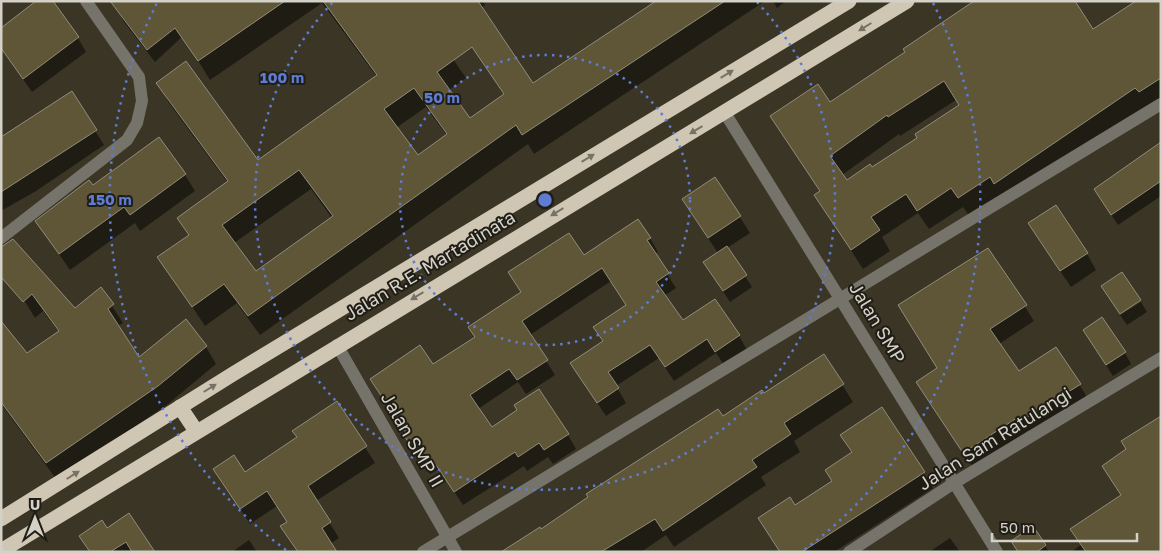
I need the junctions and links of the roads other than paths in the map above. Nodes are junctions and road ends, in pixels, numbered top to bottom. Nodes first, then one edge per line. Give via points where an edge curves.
1 (86, 1) edge
2 (849, 1) edge
3 (907, 1) edge
4 (1161, 104) edge
5 (725, 112) junction
6 (1, 238) edge
7 (842, 299) junction
8 (337, 345) junction
9 (1161, 358) edge
10 (180, 407) junction
11 (196, 431) junction
12 (954, 483) junction
13 (1, 519) edge
14 (448, 538) junction
15 (1, 551) edge
16 (423, 552) edge
17 (456, 552) edge
18 (849, 552) edge
19 (997, 552) edge

1 - 6 street via 139,77 142,101 137,123 127,140
10 -> 2 highway, Jalan R.E. Martadinata
3 -> 5 highway, Jalan R.E. Martadinata
4 - 7 street
5 - 7 street, Jalan SMP
5 -> 8 highway, Jalan R.E. Martadinata
7 - 12 street, Jalan SMP
7 - 14 street
8 - 11 highway, Jalan R.E. Martadinata
8 - 14 street, Jalan SMP II
9 - 12 street, Jalan Sam Ratulangi
10 - 11 highway
13 -> 10 highway, Jalan R.E. Martadinata
11 - 15 highway, Jalan R.E. Martadinata
12 - 18 street, Jalan Sam Ratulangi
12 - 19 street, Jalan SMP
14 - 16 street
14 - 17 street, Jalan SMP II

